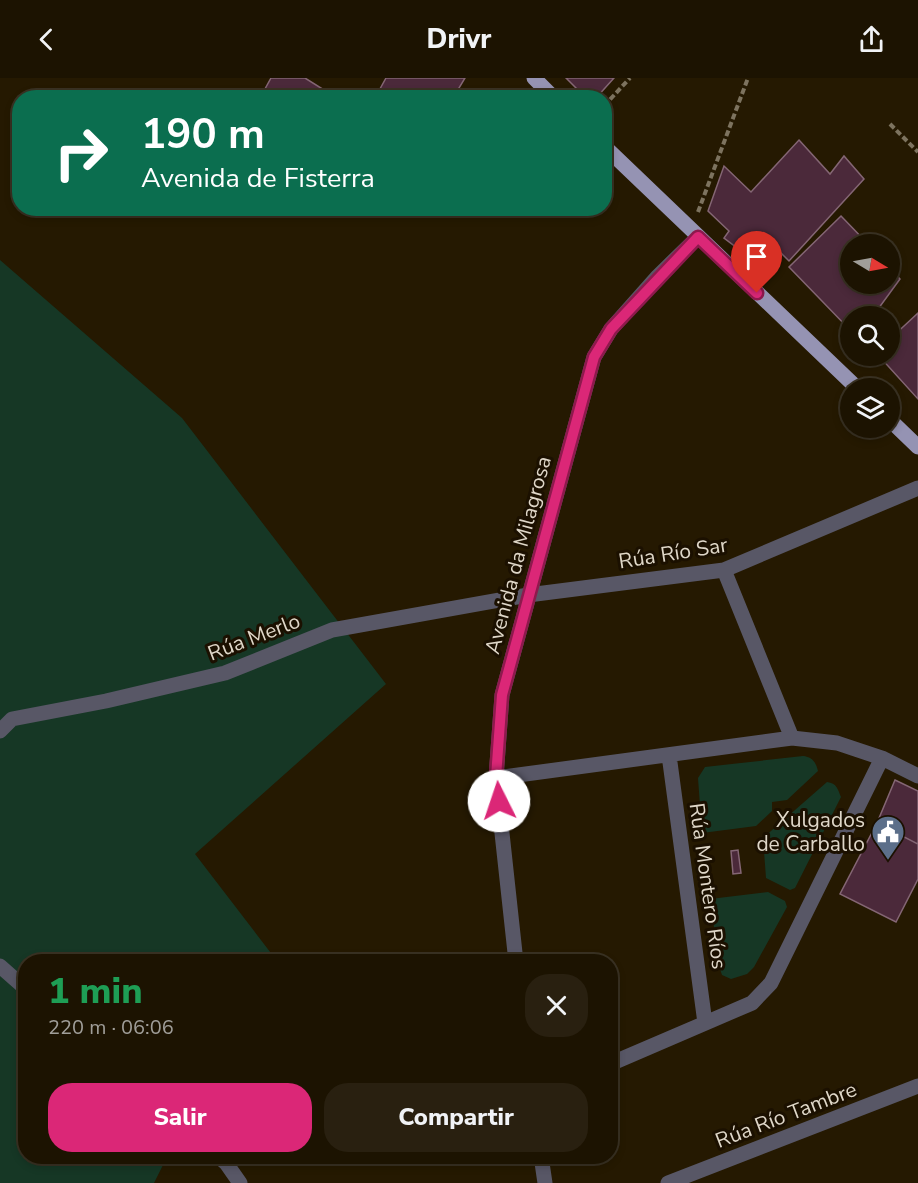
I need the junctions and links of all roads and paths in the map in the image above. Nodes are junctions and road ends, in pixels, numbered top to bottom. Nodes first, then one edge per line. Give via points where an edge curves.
1 (534, 78) edge
2 (630, 78) edge
3 (748, 78) edge
4 (546, 90) edge
5 (612, 97) edge
6 (890, 124) dead end
7 (918, 152) edge
8 (612, 154) edge
9 (698, 237) junction
10 (846, 378) edge
11 (900, 430) edge
12 (918, 447) edge
13 (918, 488) edge
14 (724, 570) junction
15 (528, 595) junction
16 (0, 731) edge
17 (792, 738) junction
18 (669, 755) junction
19 (882, 758) junction
20 (918, 776) edge
21 (496, 777) junction
22 (515, 954) edge
23 (0, 966) edge
24 (18, 982) edge
25 (705, 1023) junction
26 (618, 1061) edge
27 (918, 1086) edge
28 (227, 1164) edge
29 (542, 1164) edge
30 (240, 1183) edge
31 (545, 1183) edge
32 (668, 1183) edge

1 - 4 main road
2 - 5 path
3 - 9 path via 698,208
6 - 7 path
8 - 9 main road
9 - 10 main road
9 - 15 street, Avenida da Milagrosa via 611,329 594,357
11 - 12 main road
13 - 14 street, Rúa Río Sar
14 - 15 street, Rúa Río Sar
14 - 17 street
15 - 16 street, Rúa Merlo via 332,630 225,673 12,719
15 - 21 street, Avenida da Milagrosa via 502,695
17 - 18 street
17 - 19 street via 837,743
18 - 21 street
18 - 25 street, Rúa Montero Ríos
19 - 20 street
19 - 25 street via 771,983 752,1003
21 - 22 street, Avenida da Milagrosa
23 - 24 street
25 - 26 street
27 - 32 street, Rúa Río Tambre
28 - 30 street
29 - 31 street

